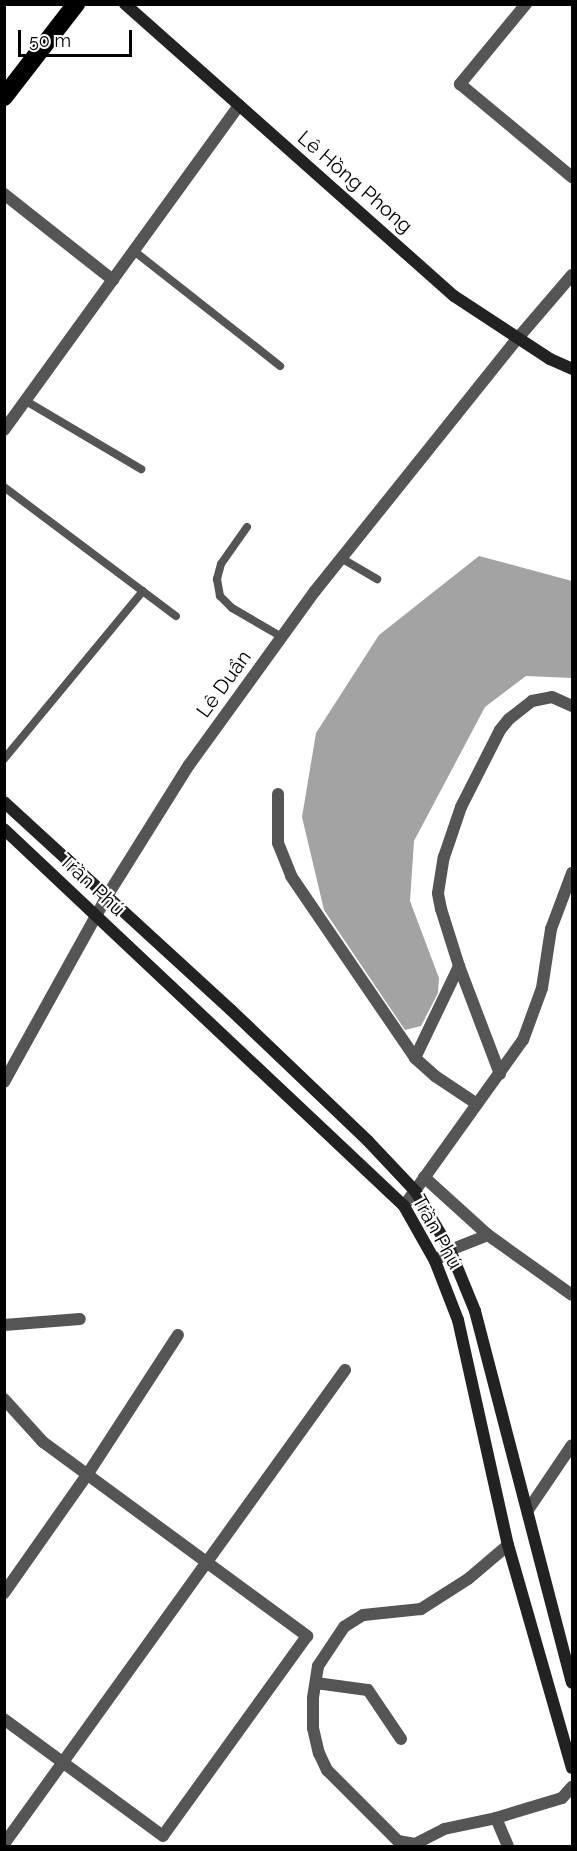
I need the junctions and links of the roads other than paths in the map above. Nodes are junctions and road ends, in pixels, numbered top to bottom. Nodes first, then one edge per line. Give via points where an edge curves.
1 (76, 4) edge
2 (125, 4) edge
3 (526, 4) edge
4 (4, 97) edge
5 (238, 105) junction
6 (573, 177) edge
7 (4, 194) edge
8 (134, 251) junction
9 (573, 275) edge
10 (112, 280) junction
11 (518, 338) junction
12 (280, 366) dead end
13 (573, 369) edge
14 (26, 401) junction
15 (4, 430) edge
16 (141, 469) dead end
17 (4, 487) edge
18 (247, 527) dead end
19 (341, 558) junction
20 (376, 579) dead end
21 (143, 591) junction
22 (176, 616) dead end
23 (282, 637) junction
24 (573, 706) edge
25 (4, 759) edge
26 (278, 794) dead end
27 (4, 802) edge
28 (4, 829) edge
29 (573, 873) edge
30 (106, 896) junction
31 (96, 915) junction
32 (459, 966) junction
33 (415, 1058) junction
34 (500, 1074) junction
35 (4, 1082) edge
36 (477, 1104) junction
37 (424, 1177) junction
38 (416, 1192) junction
39 (404, 1206) junction
40 (488, 1234) junction
41 (450, 1250) junction
42 (435, 1261) junction
43 (573, 1295) edge
44 (80, 1319) dead end
45 (4, 1325) edge
46 (178, 1335) dead end
47 (345, 1370) dead end
48 (4, 1399) edge
49 (573, 1445) edge
50 (87, 1475) junction
51 (528, 1510) junction
52 (508, 1545) junction
53 (207, 1562) junction
54 (4, 1593) edge
55 (316, 1683) junction
56 (573, 1683) edge
57 (4, 1719) edge
58 (401, 1739) dead end
59 (63, 1763) junction
60 (573, 1768) edge
61 (573, 1786) edge
62 (496, 1818) junction
63 (427, 1843) edge
64 (4, 1844) edge
65 (508, 1846) edge

1 - 4 highway
2 - 5 main road, Lê Hồng Phong
3 - 6 street via 460,84
5 - 8 street
5 - 11 main road, Lê Hồng Phong via 454,296
7 - 10 street
8 - 10 street
8 - 12 lane
9 - 11 street, Lê Duẩn
10 - 14 street
11 - 13 main road, Lê Hồng Phong
11 - 19 street, Lê Duẩn
14 - 15 street
14 - 16 lane
17 - 21 lane
18 - 23 lane via 221,564 217,579 220,596 232,608
19 - 20 lane
19 - 23 street, Lê Duẩn
21 - 22 lane
21 - 25 lane
23 - 30 street, Lê Duẩn via 189,765
24 - 32 street via 552,697 532,701 509,718 461,807 444,857 438,893
26 - 33 street via 276,831 285,865
27 - 30 main road, Trần Phú
28 - 31 main road, Trần Phú
29 - 34 street via 551,929 547,967 536,1009 523,1040
30 - 31 street, Lê Duẩn
30 - 38 main road, Trần Phú via 368,1140
31 - 35 street, Lê Duẩn
31 - 39 main road, Trần Phú
32 - 33 street
32 - 34 street
33 - 36 street
34 - 36 street
36 - 37 street
37 - 38 street
37 - 40 street, Trần Phú
38 - 39 street
38 - 41 main road, Trần Phú
39 - 42 main road, Trần Phú
40 - 41 street
40 - 43 street, Trần Phú
41 - 42 street
41 - 51 main road, Trần Phú via 476,1311
42 - 52 main road, Trần Phú via 458,1320
44 - 45 street
46 - 50 street
47 - 53 street
48 - 50 street via 43,1442
49 - 51 street
50 - 53 street
50 - 54 street
51 - 56 main road, Trần Phú
52 - 55 street via 468,1579 421,1609 363,1615 352,1621 323,1657
52 - 60 main road, Trần Phú
53 - 59 street
53 - 59 street via 307,1636 163,1836
55 - 58 street via 368,1690
55 - 63 street via 313,1728 327,1770 398,1841
57 - 59 street
59 - 64 street
61 - 62 street via 562,1798
62 - 63 street via 444,1829
62 - 65 street

